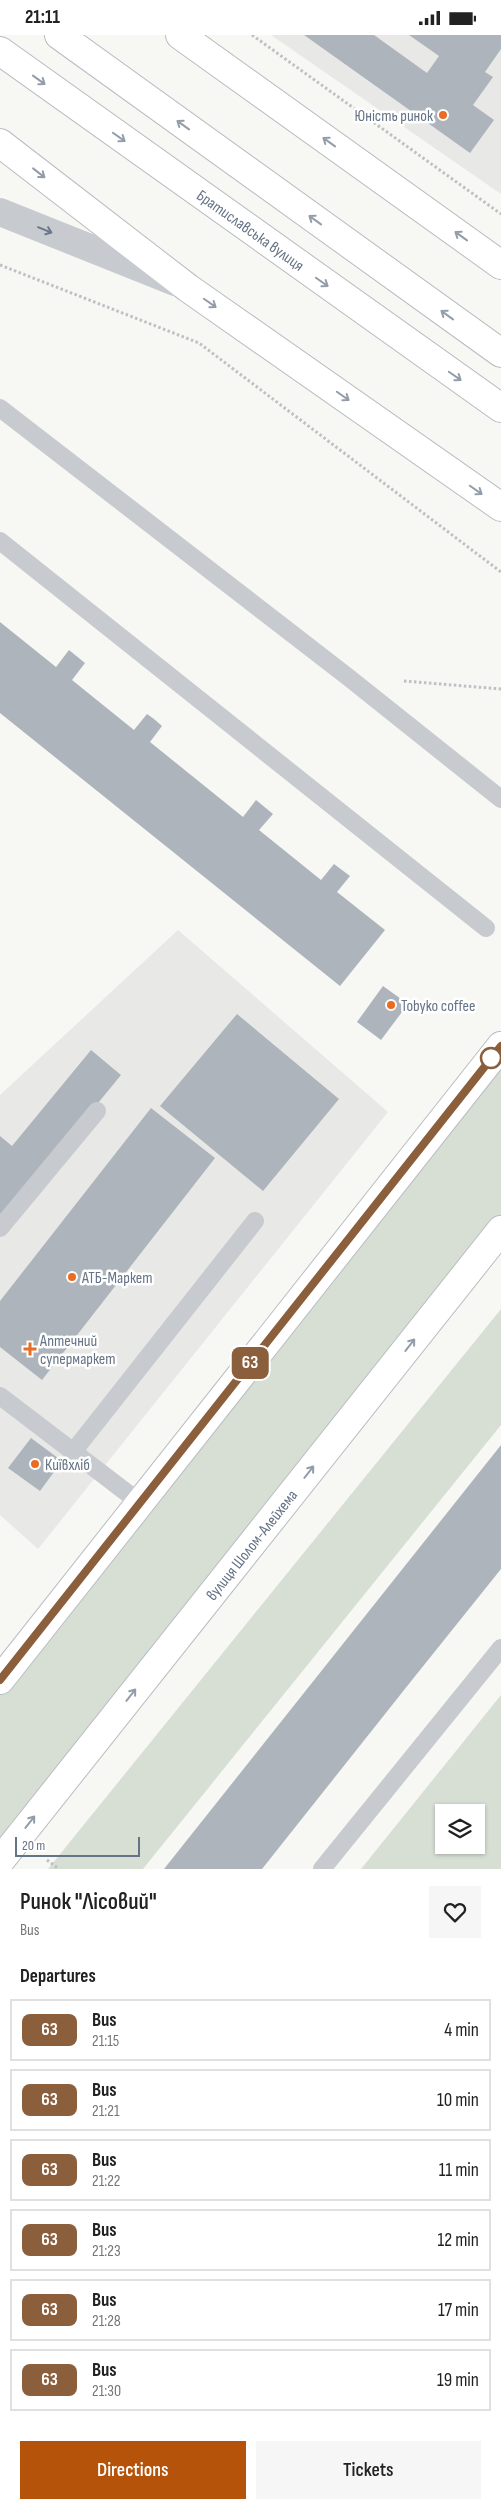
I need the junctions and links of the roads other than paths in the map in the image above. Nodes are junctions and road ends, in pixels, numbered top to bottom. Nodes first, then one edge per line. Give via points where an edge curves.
1 (59, 35) edge
2 (180, 35) edge
3 (0, 51) edge
4 (0, 143) edge
5 (0, 212) edge
6 (501, 265) edge
7 (188, 288) junction
8 (501, 353) edge
9 (0, 408) edge
10 (501, 408) edge
11 (501, 507) edge
12 (0, 541) edge
13 (501, 799) edge
14 (486, 928) dead end
15 (501, 1046) edge
16 (97, 1111) dead end
17 (255, 1221) dead end
18 (0, 1228) edge
19 (501, 1230) edge
20 (0, 1396) edge
21 (73, 1452) junction
22 (139, 1502) junction
23 (501, 1648) edge
24 (0, 1680) edge
25 (0, 1861) edge
26 (322, 1869) edge

8 -> 1 street
6 -> 2 street
3 -> 10 street, Братиславська вулиця
4 -> 7 street
5 -> 7 street
7 -> 11 street
9 - 13 lane
12 - 14 lane
15 - 22 street
16 - 18 lane
17 - 21 lane
25 -> 19 street, вулиця Шолом-Алейхема
20 - 21 lane
21 - 22 lane
22 - 24 street
23 - 26 lane

